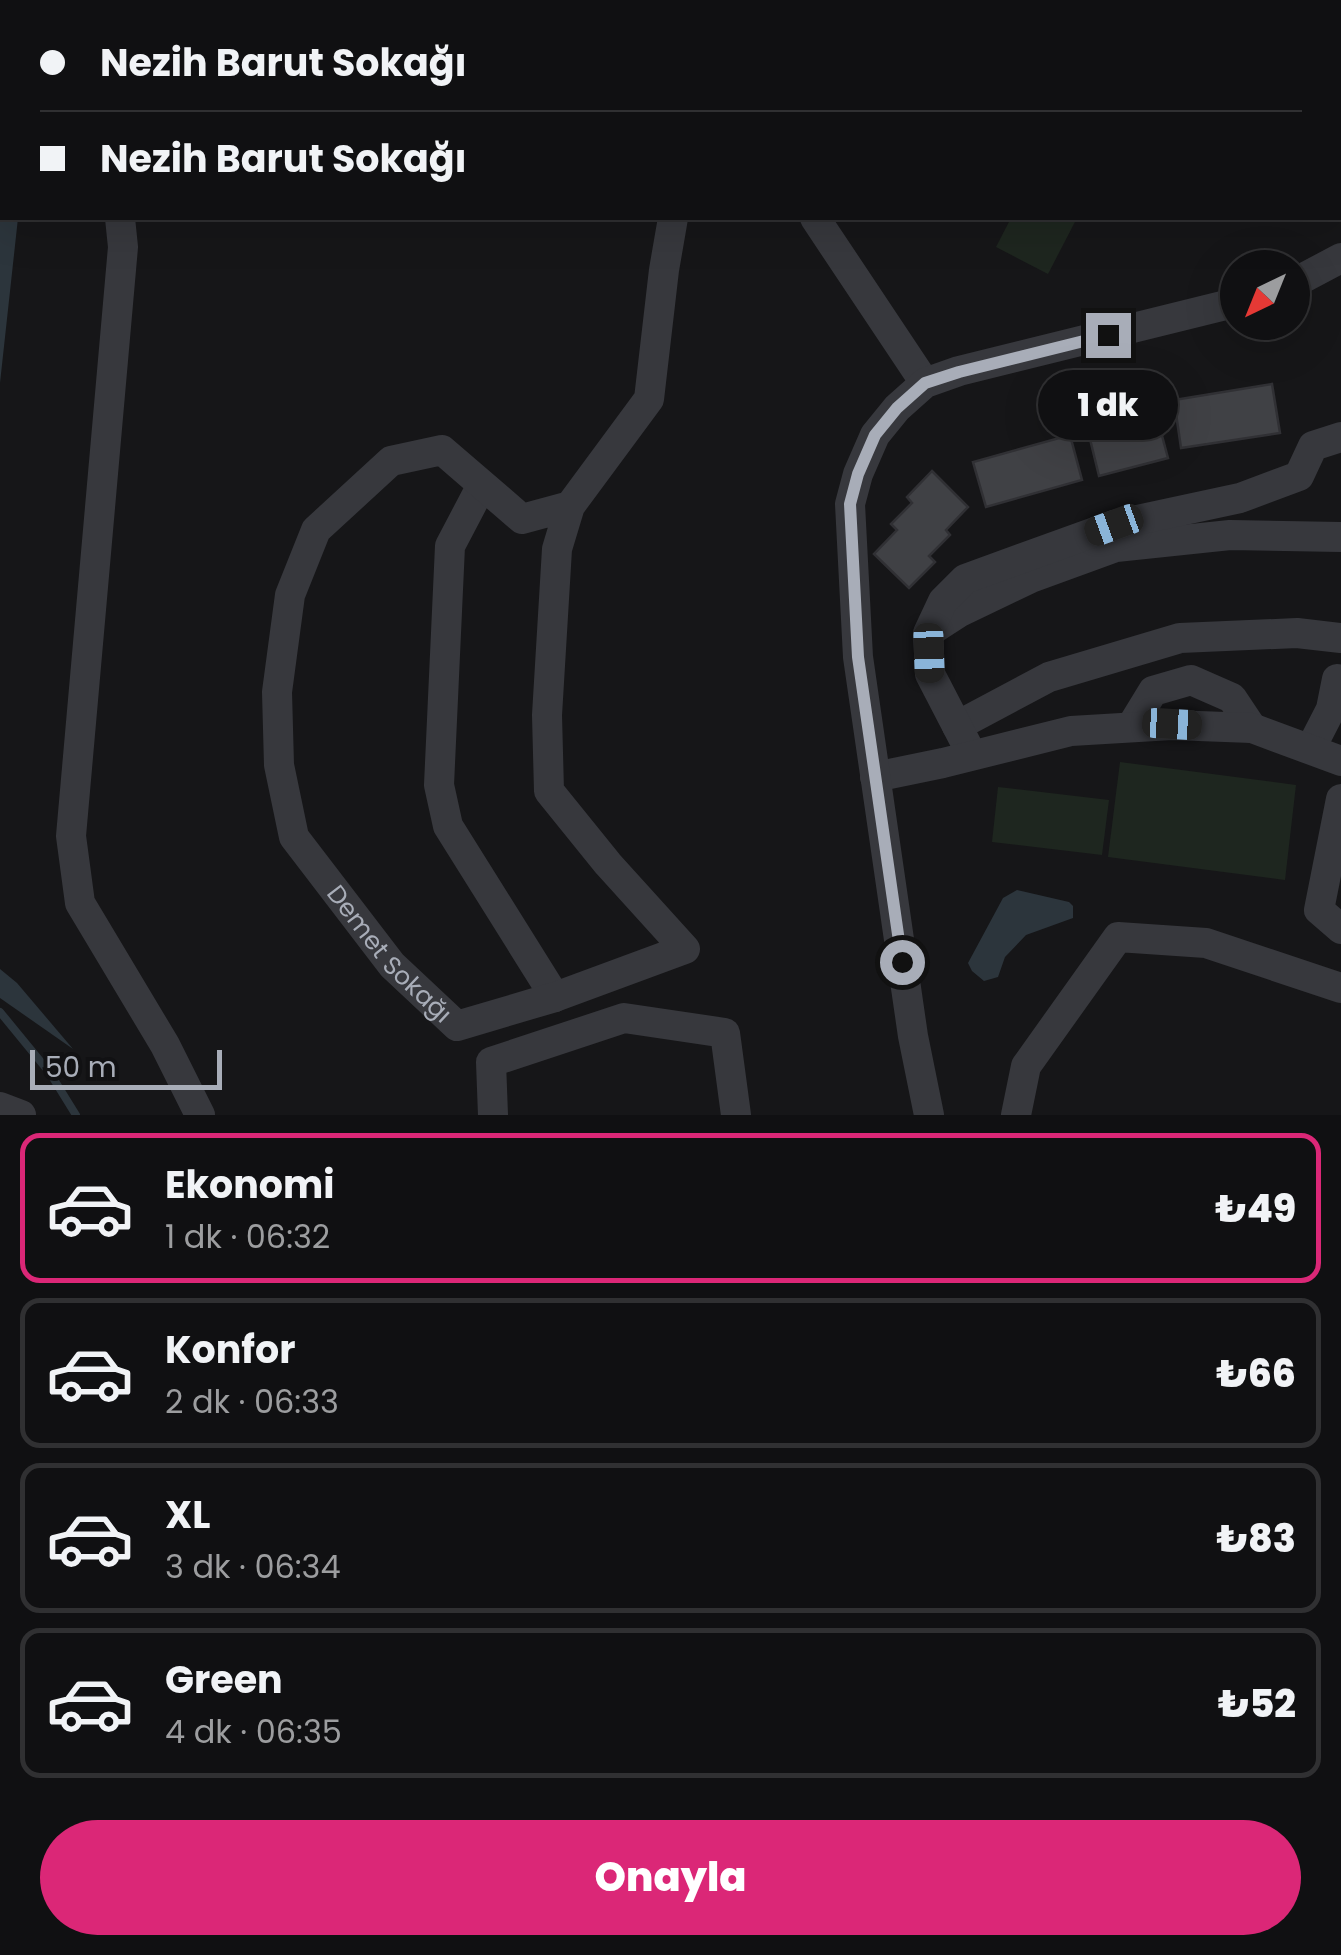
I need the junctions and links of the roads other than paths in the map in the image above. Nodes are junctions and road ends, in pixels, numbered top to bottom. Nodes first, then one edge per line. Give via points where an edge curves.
1 (120, 220) edge
2 (674, 220) edge
3 (816, 220) edge
4 (1341, 258) edge
5 (1310, 274) edge
6 (1220, 307) edge
7 (925, 383) junction
8 (1341, 437) edge
9 (482, 485) junction
10 (570, 506) junction
11 (1341, 537) edge
12 (928, 633) junction
13 (1180, 638) junction
14 (1341, 638) edge
15 (1337, 678) dead end
16 (1191, 680) junction
17 (1336, 712) edge
18 (957, 726) junction
19 (1131, 727) junction
20 (1252, 728) junction
21 (1311, 748) junction
22 (972, 755) junction
23 (1341, 761) edge
24 (875, 776) junction
25 (1341, 799) edge
26 (1341, 929) edge
27 (1341, 988) edge
28 (555, 998) junction
29 (0, 1107) edge
30 (21, 1115) edge
31 (200, 1115) edge
32 (493, 1115) edge
33 (736, 1115) edge
34 (929, 1115) edge
35 (1016, 1115) edge

1 - 31 street via 71,836 80,903
2 - 10 street, Demet Sokağı via 649,399
3 - 7 street
4 - 5 street
6 - 7 street
7 - 24 street via 875,435 850,504 858,657
8 - 12 street via 1313,446 1299,476 1240,498 1114,525 965,579
9 - 10 street, Demet Sokağı via 522,519
9 - 28 street via 450,546 440,785 448,826
9 - 28 street, Demet Sokağı via 442,450 391,461 316,530 290,595 277,692 279,765 294,837 392,965 457,1026
10 - 28 street, Demet Sokağı via 556,549 551,606 550,792 686,949
11 - 12 street via 1230,535 1116,547 1031,578
12 - 18 street via 930,674
13 - 14 street
13 - 16 street
13 - 18 street via 1049,677
15 - 17 street
16 - 19 street via 1153,691
16 - 20 street via 1232,698
17 - 21 street
18 - 22 street
19 - 20 street
19 - 22 street via 1070,731
20 - 21 street
21 - 23 street
22 - 24 street
24 - 34 street
25 - 26 street via 1319,910
27 - 35 street via 1206,943 1118,937 1026,1066
29 - 30 street
32 - 33 street via 491,1062 624,1018 725,1033

